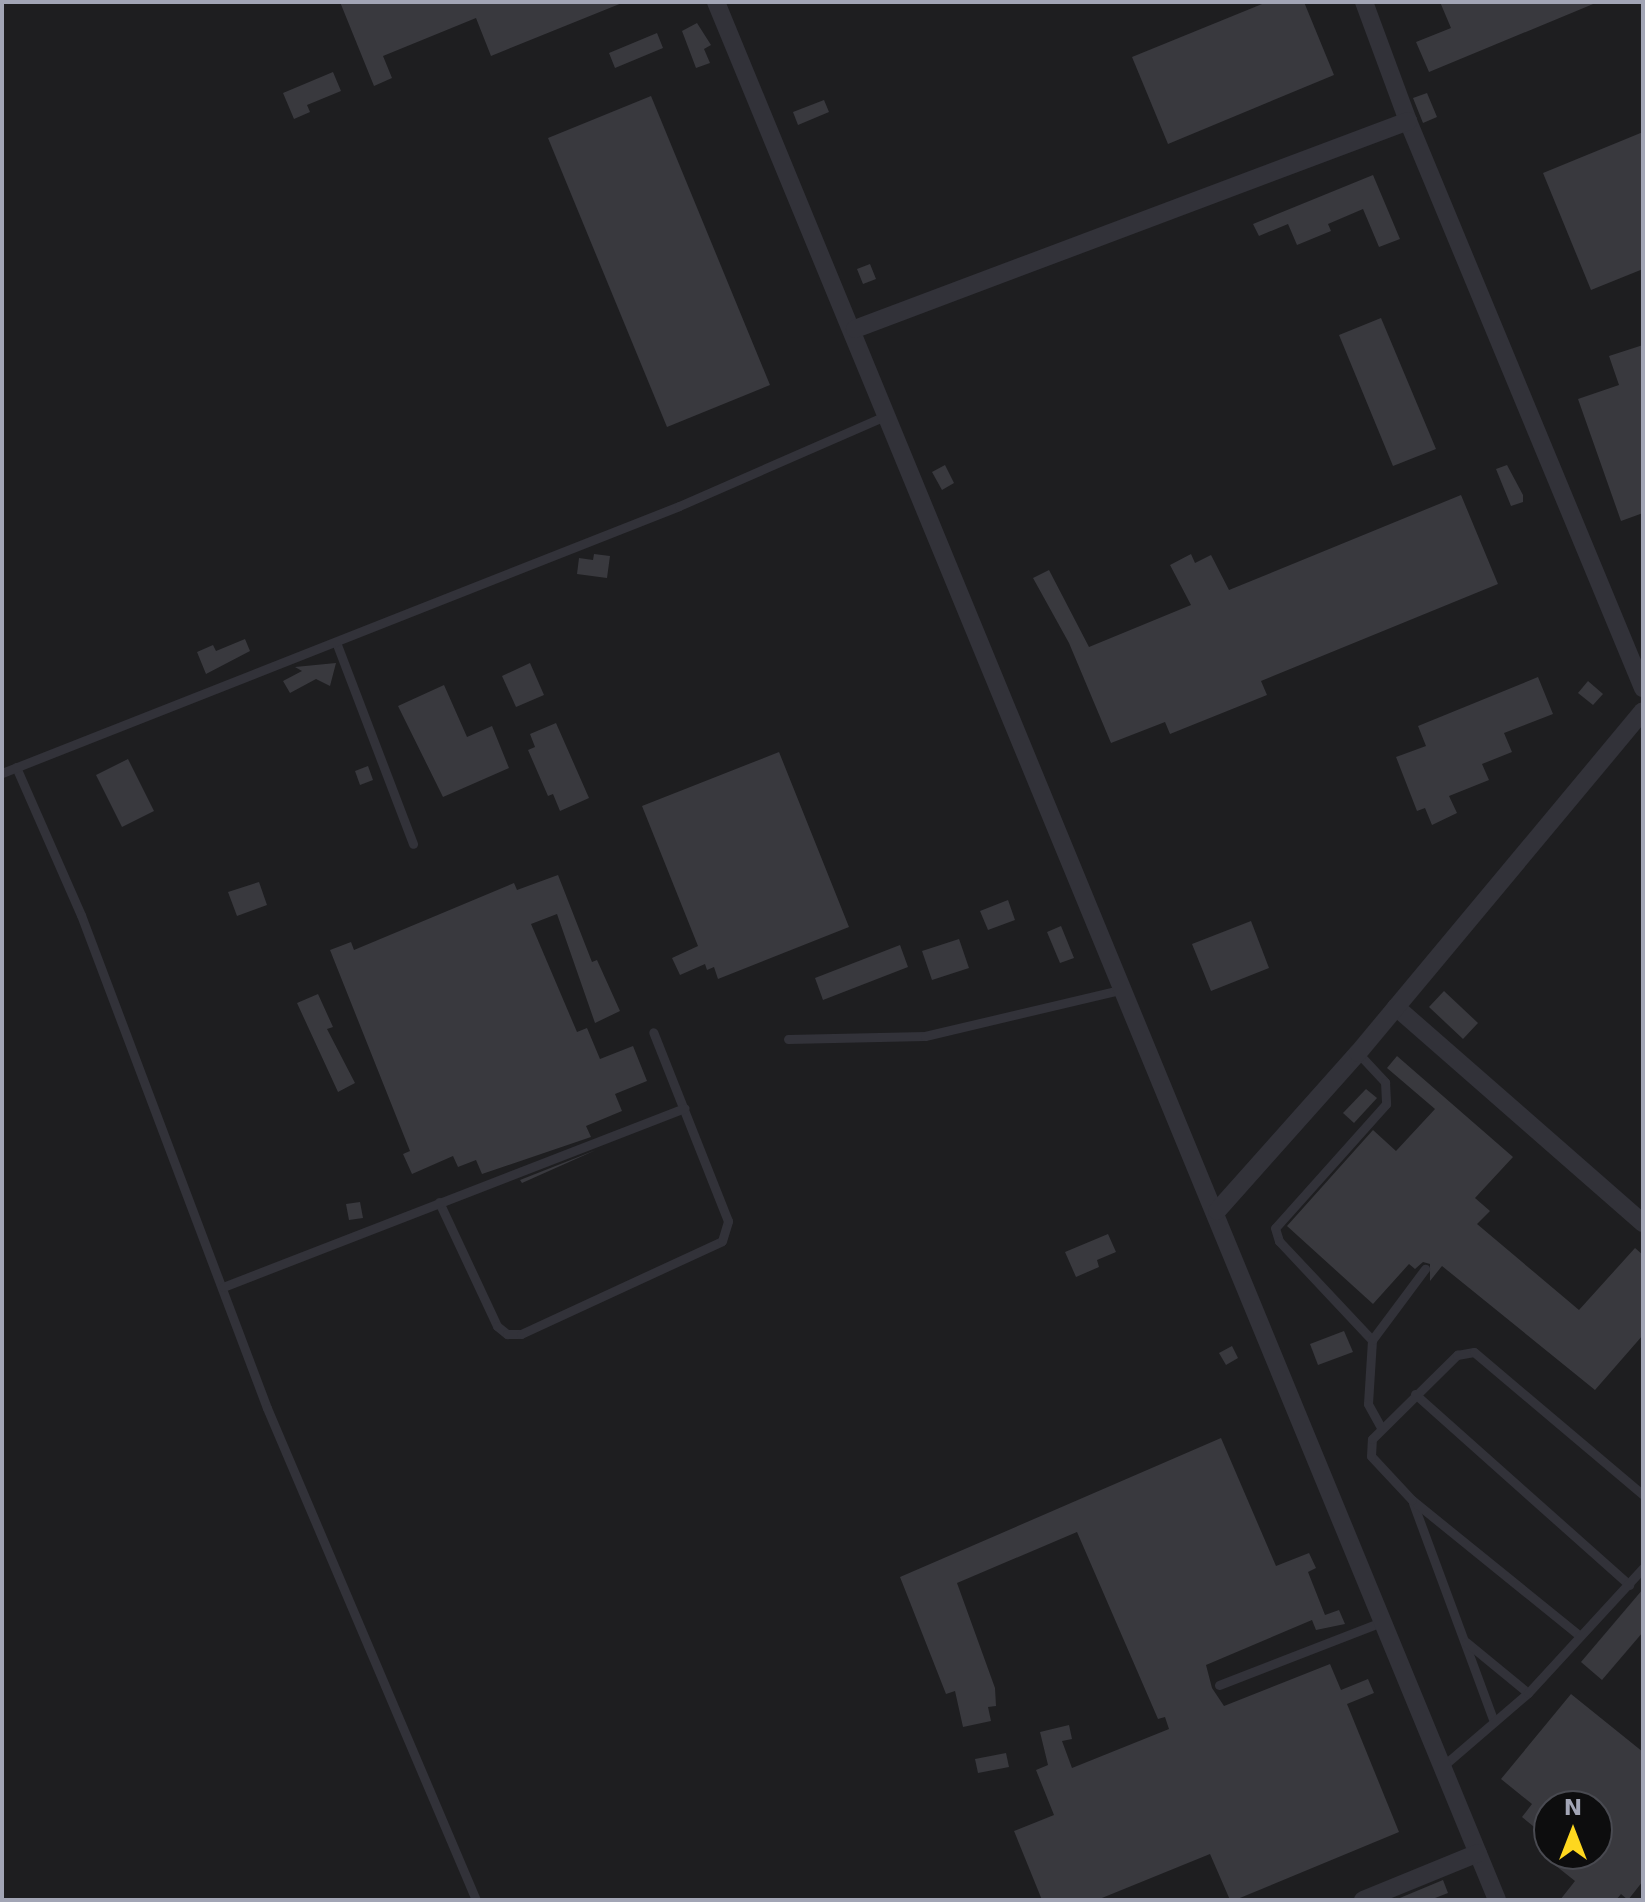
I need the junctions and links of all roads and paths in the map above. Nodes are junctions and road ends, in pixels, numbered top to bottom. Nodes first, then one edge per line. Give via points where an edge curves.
1 (716, 2) edge
2 (1364, 2) edge
3 (1408, 121) junction
4 (855, 329) junction
5 (887, 415) junction
6 (336, 642) junction
7 (1643, 688) edge
8 (1643, 711) edge
9 (16, 767) junction
10 (2, 773) edge
11 (413, 844) dead end
12 (1124, 989) junction
13 (1396, 1007) junction
14 (653, 1032) dead end
15 (788, 1039) dead end
16 (1358, 1053) junction
17 (685, 1108) junction
18 (439, 1202) junction
19 (1217, 1211) junction
20 (1643, 1223) edge
21 (1425, 1269) dead end
22 (223, 1287) junction
23 (1372, 1340) junction
24 (1415, 1394) junction
25 (1381, 1427) junction
26 (1643, 1495) edge
27 (1412, 1500) junction
28 (1643, 1568) edge
29 (1629, 1585) junction
30 (1384, 1621) junction
31 (1580, 1636) junction
32 (1464, 1640) junction
33 (1219, 1685) dead end
34 (1528, 1693) junction
35 (1494, 1722) junction
36 (1443, 1766) junction
37 (1478, 1853) junction
38 (476, 1900) edge
39 (1363, 1900) edge
40 (1497, 1900) edge

1 - 4 street
2 - 3 street
3 - 4 street
3 - 7 street
4 - 5 street
5 - 6 lane via 679,506
5 - 12 street
6 - 9 lane
6 - 11 lane
8 - 13 street
9 - 10 lane
9 - 22 lane via 81,915
12 - 15 lane via 925,1036
12 - 19 street
13 - 16 street
13 - 20 street
14 - 17 lane
16 - 19 street
16 - 23 lane via 1385,1082 1386,1104 1275,1228 1279,1241
17 - 18 lane
17 - 18 lane via 728,1232 722,1241 521,1334 507,1334 497,1326
18 - 22 lane
19 - 30 street
21 - 23 lane
22 - 38 lane via 267,1408
23 - 25 lane via 1368,1404
24 - 25 lane
24 - 26 lane via 1457,1355 1482,1355
24 - 29 lane
25 - 27 lane via 1372,1439 1371,1456
27 - 31 lane
27 - 32 lane
28 - 29 lane
29 - 31 lane
30 - 33 lane
30 - 36 street
31 - 34 lane
32 - 34 lane
32 - 35 lane
34 - 35 lane
35 - 36 lane
36 - 37 street
37 - 39 street
37 - 40 street

